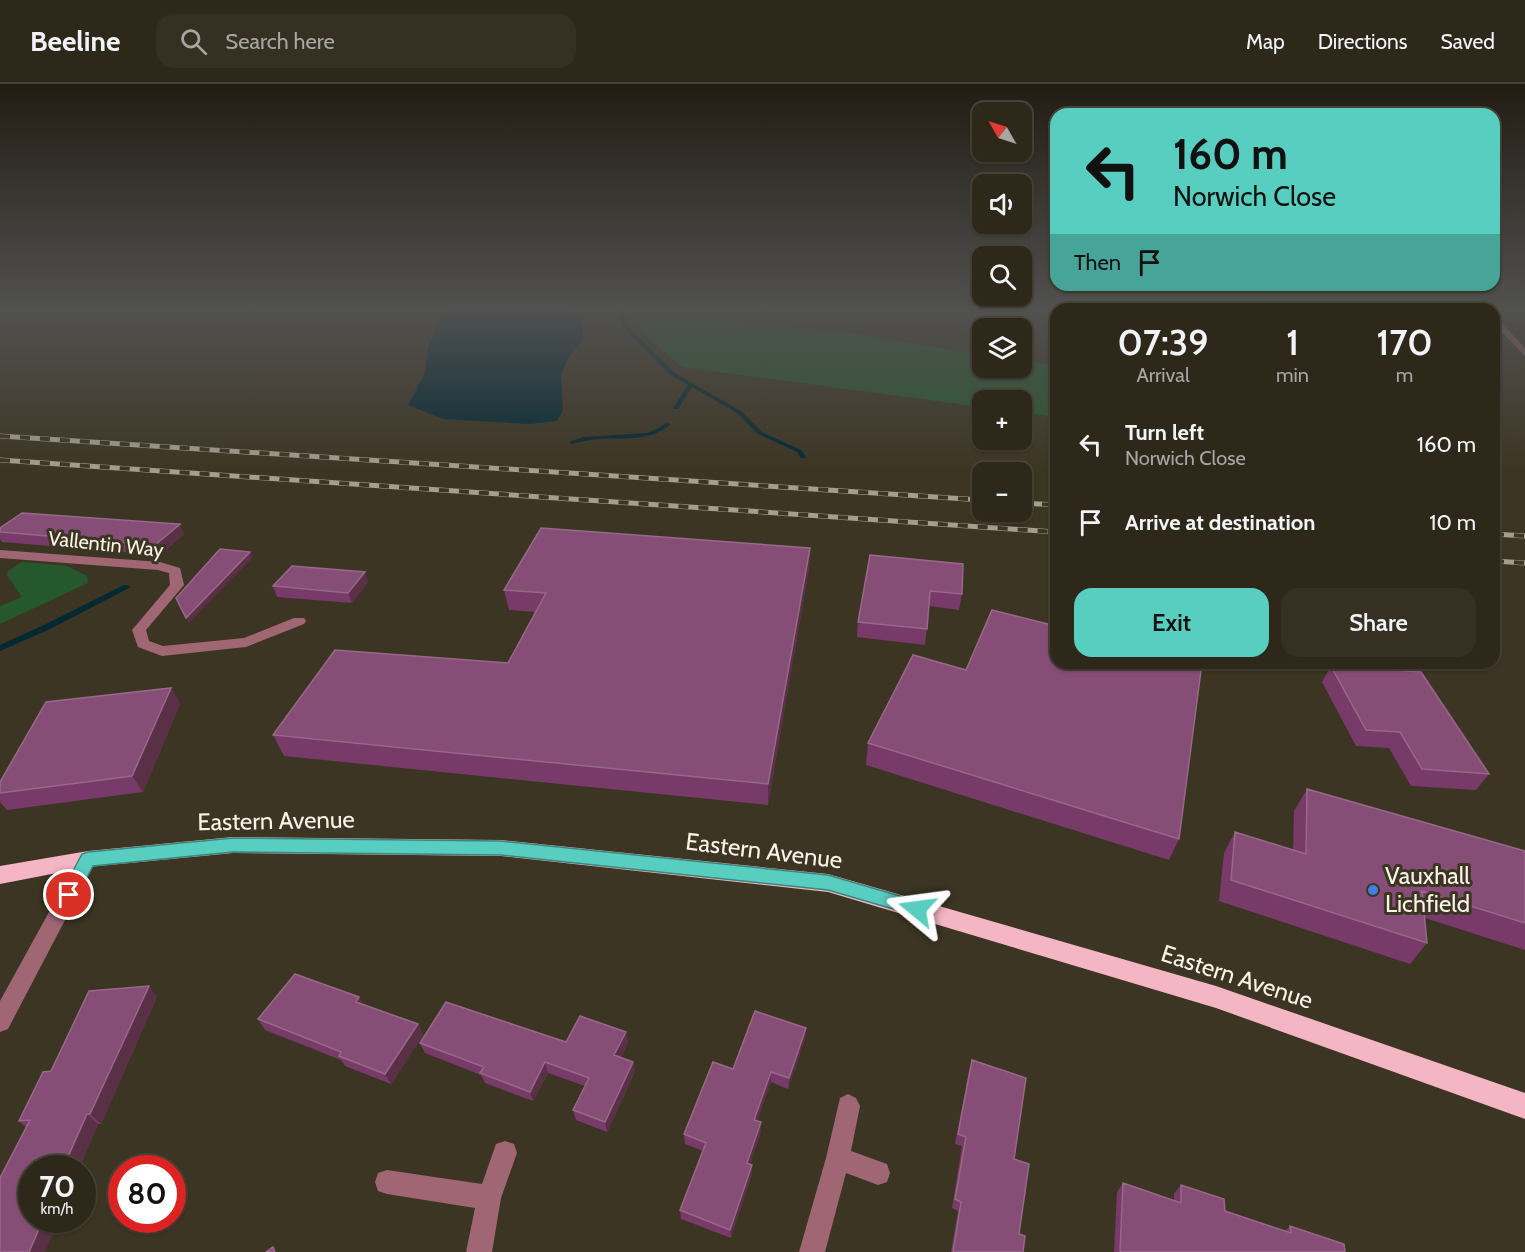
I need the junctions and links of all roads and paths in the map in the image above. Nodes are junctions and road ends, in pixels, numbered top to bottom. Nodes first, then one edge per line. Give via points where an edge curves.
1 (0, 554) edge
2 (299, 621) dead end
3 (88, 859) junction
4 (0, 875) edge
5 (0, 1022) edge
6 (848, 1106) dead end
7 (1525, 1106) edge
8 (505, 1153) dead end
9 (838, 1158) junction
10 (878, 1173) dead end
11 (387, 1182) dead end
12 (489, 1198) junction
13 (479, 1252) edge
14 (812, 1252) edge

1 - 2 street, Vallentin Way via 160,566 175,571 177,585 139,630 143,644 162,651 246,642
3 - 4 highway, Eastern Avenue
3 - 5 street
3 - 7 highway, Eastern Avenue via 233,845 501,848 828,883 1216,996
6 - 9 street
8 - 12 street
9 - 10 street
9 - 14 street
11 - 12 street
12 - 13 street

